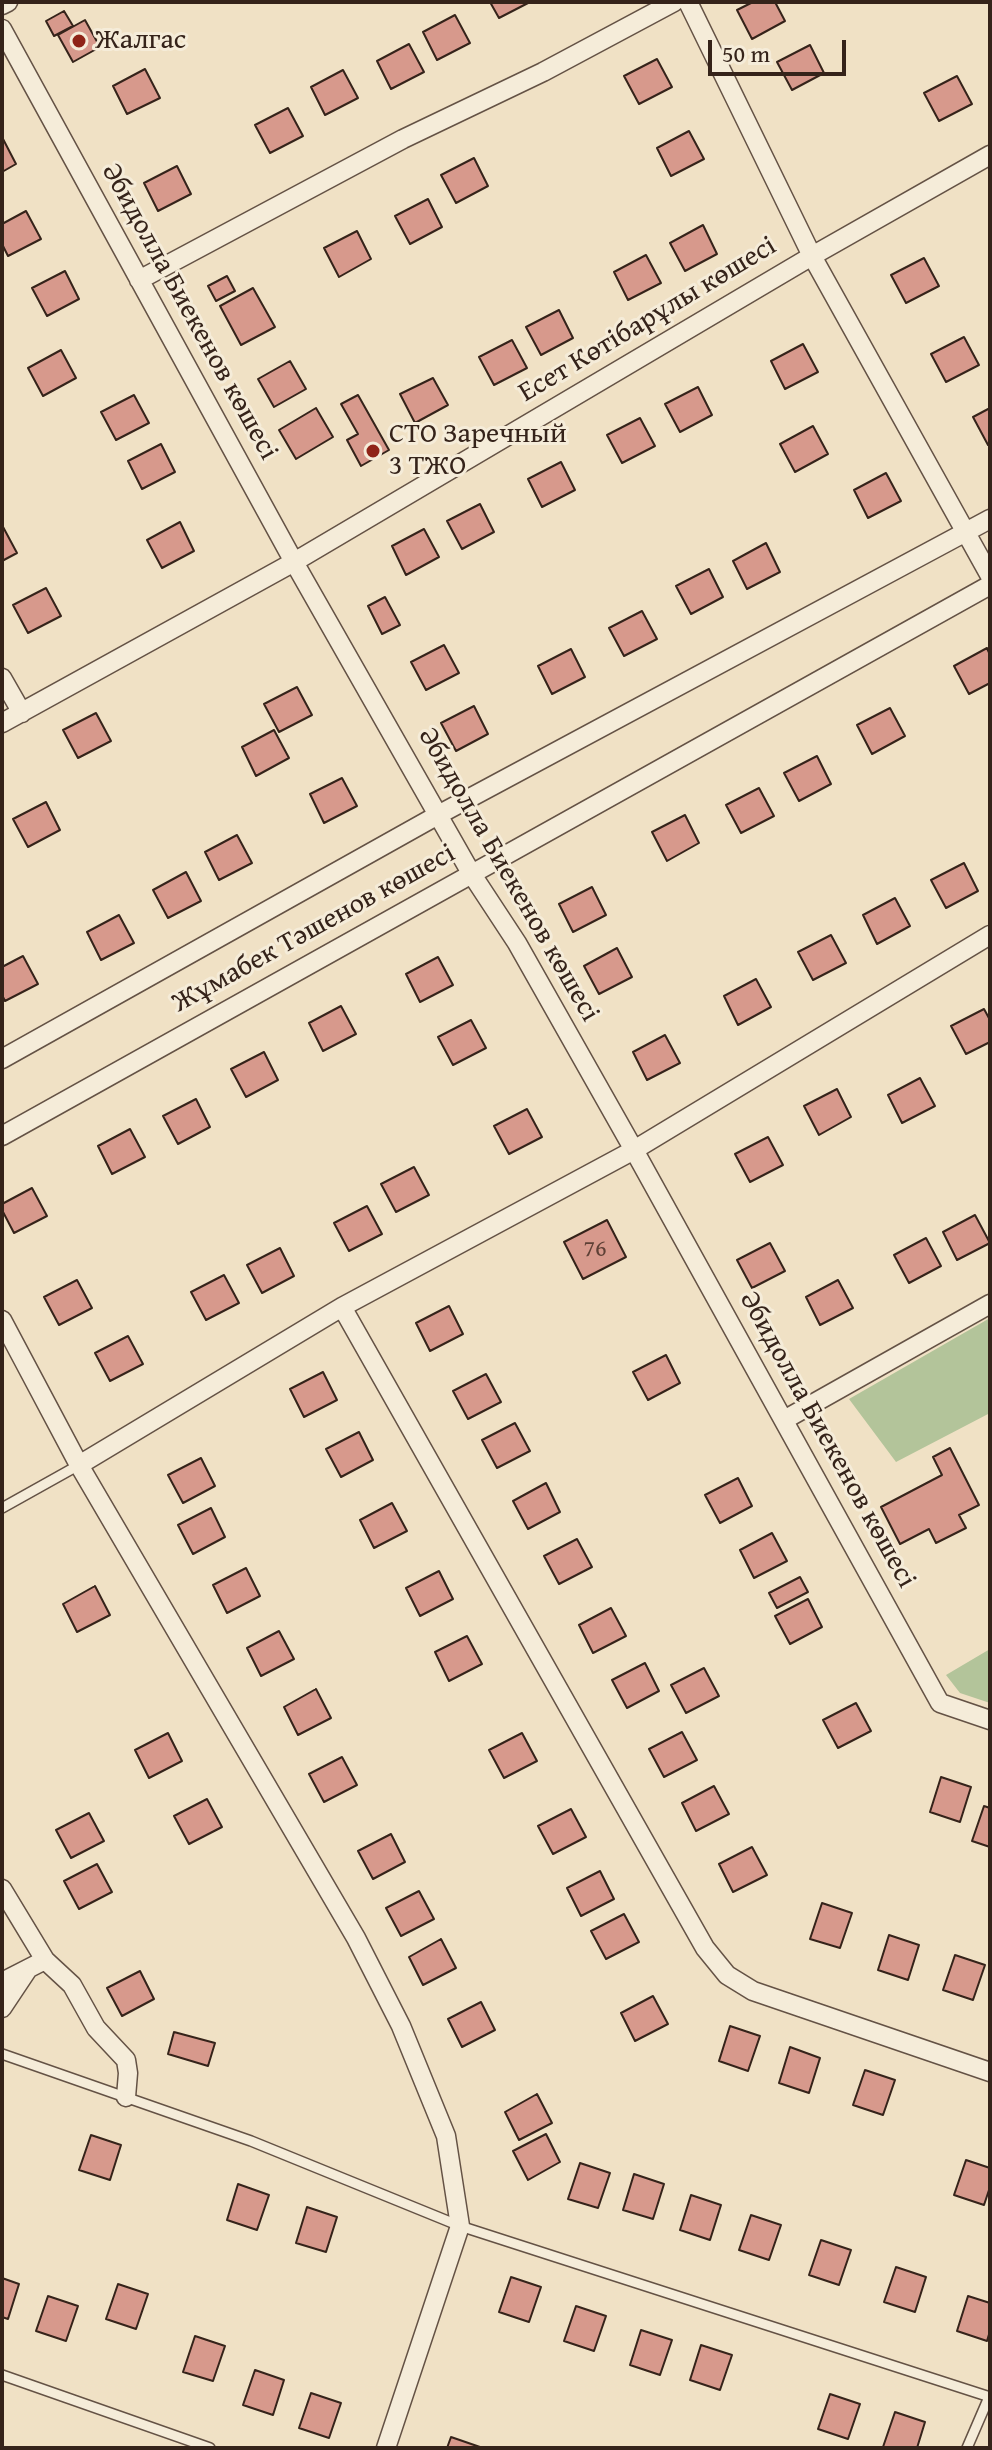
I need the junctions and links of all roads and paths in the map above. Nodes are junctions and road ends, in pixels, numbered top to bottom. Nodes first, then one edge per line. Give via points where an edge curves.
1 (8, 2) edge
2 (674, 2) edge
3 (688, 2) edge
4 (2, 5) edge
5 (2, 29) edge
6 (990, 155) edge
7 (812, 256) junction
8 (139, 280) junction
9 (990, 519) edge
10 (966, 532) junction
11 (294, 562) junction
12 (990, 576) edge
13 (990, 585) edge
14 (2, 678) edge
15 (22, 713) junction
16 (2, 723) edge
17 (438, 815) junction
18 (471, 873) junction
19 (990, 935) edge
20 (2, 1059) edge
21 (2, 1136) edge
22 (634, 1150) junction
23 (990, 1304) edge
24 (342, 1307) junction
25 (2, 1320) edge
26 (784, 1420) junction
27 (79, 1465) junction
28 (2, 1508) edge
29 (990, 1720) edge
30 (2, 1889) edge
31 (45, 1960) junction
32 (28, 1969) junction
33 (2, 1982) edge
34 (2, 2008) edge
35 (2, 2054) edge
36 (990, 2072) edge
37 (126, 2097) junction
38 (460, 2226) junction
39 (2, 2375) edge
40 (990, 2397) edge
41 (210, 2448) edge
42 (386, 2448) edge
43 (967, 2448) edge

1 - 4 street
2 - 8 street
3 - 7 street
5 - 8 street, Әбидолла Биекенов көшесі
6 - 7 street, Есет Көтібарұлы көшесі
7 - 10 street
7 - 11 street, Есет Көтібарұлы көшесі
8 - 11 street, Әбидолла Биекенов көшесі
9 - 10 street, Жұмабек Тәшенов көшесі
10 - 12 street
10 - 17 street, Жұмабек Тәшенов көшесі
11 - 15 street, Есет Көтібарұлы көшесі
11 - 17 street, Әбидолла Биекенов көшесі
13 - 18 street, Жұмабек Тәшенов көшесі
14 - 15 street
15 - 16 street, Есет Көтібарұлы көшесі
17 - 18 street, Әбидолла Биекенов көшесі
17 - 20 street, Жұмабек Тәшенов көшесі
18 - 21 street, Жұмабек Тәшенов көшесі
18 - 22 street, Әбидолла Биекенов көшесі via 517,943
19 - 22 street
22 - 24 street
22 - 26 street, Әбидолла Биекенов көшесі
23 - 26 street
24 - 27 street
24 - 36 street via 705,1948 727,1975 753,1991
25 - 27 street
26 - 29 street, Әбидолла Биекенов көшесі via 940,1703
27 - 28 lane
27 - 38 street via 388,2001 446,2136
30 - 31 street
31 - 32 street
31 - 37 street via 72,1985 96,2028 126,2060
32 - 33 street
32 - 34 street
35 - 37 lane
37 - 38 lane
38 - 40 lane
38 - 42 street
39 - 41 lane
40 - 43 lane

